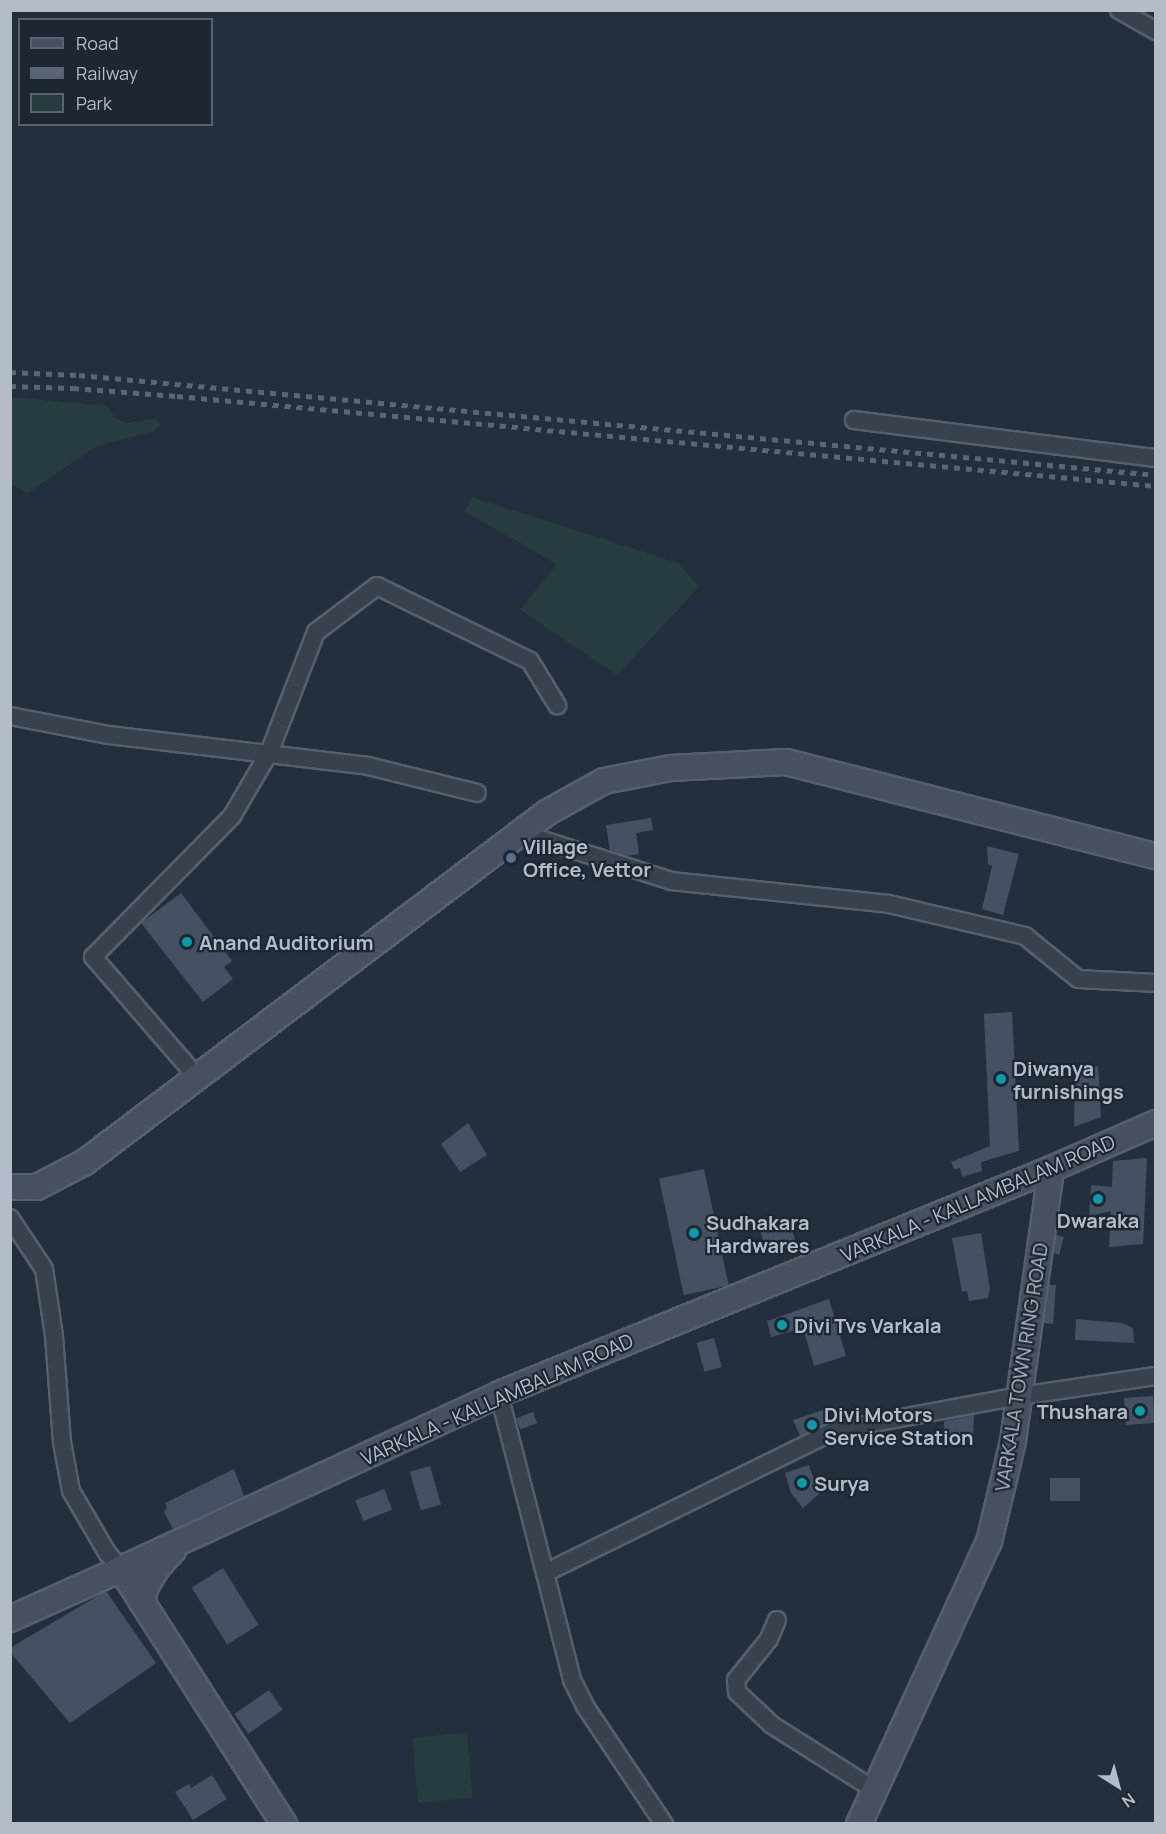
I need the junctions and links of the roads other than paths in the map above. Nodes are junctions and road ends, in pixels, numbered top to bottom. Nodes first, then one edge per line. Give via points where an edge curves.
1 (1119, 10) edge
2 (1155, 31) edge
3 (854, 420) dead end
4 (1155, 458) edge
5 (557, 705) dead end
6 (10, 716) edge
7 (268, 753) junction
8 (477, 793) dead end
9 (521, 833) junction
10 (1155, 856) edge
11 (1155, 983) edge
12 (197, 1077) junction
13 (1155, 1124) edge
14 (1051, 1169) junction
15 (10, 1187) edge
16 (10, 1218) edge
17 (1155, 1376) edge
18 (499, 1394) junction
19 (1020, 1396) junction
20 (182, 1541) junction
21 (121, 1569) junction
22 (545, 1574) junction
23 (142, 1602) junction
24 (10, 1619) edge
25 (777, 1620) dead end
26 (875, 1790) junction
27 (284, 1824) edge
28 (664, 1824) edge
29 (859, 1824) edge

1 - 2 street
3 - 4 street
5 - 7 street via 530,661 377,586 316,632
6 - 7 street via 109,735
7 - 8 street via 368,765
7 - 12 street via 232,816 93,957
9 - 10 main road via 548,812 604,781 671,768 786,762
9 - 11 street via 671,882 889,904 1025,936 1078,979
9 - 12 main road
12 - 15 main road via 85,1162 37,1186
13 - 14 main road, VARKALA - KALLAMBALAM ROAD
14 - 18 main road, VARKALA - KALLAMBALAM ROAD
14 - 19 main road, VARKALA TOWN RING ROAD
16 - 21 street via 44,1269 54,1336 62,1442 71,1491
17 - 19 street
18 - 20 main road, VARKALA - KALLAMBALAM ROAD
18 - 22 street
19 - 22 street via 836,1430
19 - 26 main road, VARKALA TOWN RING ROAD via 989,1542
20 - 21 main road, VARKALA - KALLAMBALAM ROAD
20 - 23 main road via 157,1568
21 - 23 main road
21 - 24 main road, VARKALA - KALLAMBALAM ROAD
22 - 28 street via 572,1680 585,1706
23 - 27 main road
25 - 26 street via 761,1650 736,1680 737,1692 771,1725
26 - 29 main road, VARKALA TOWN RING ROAD

